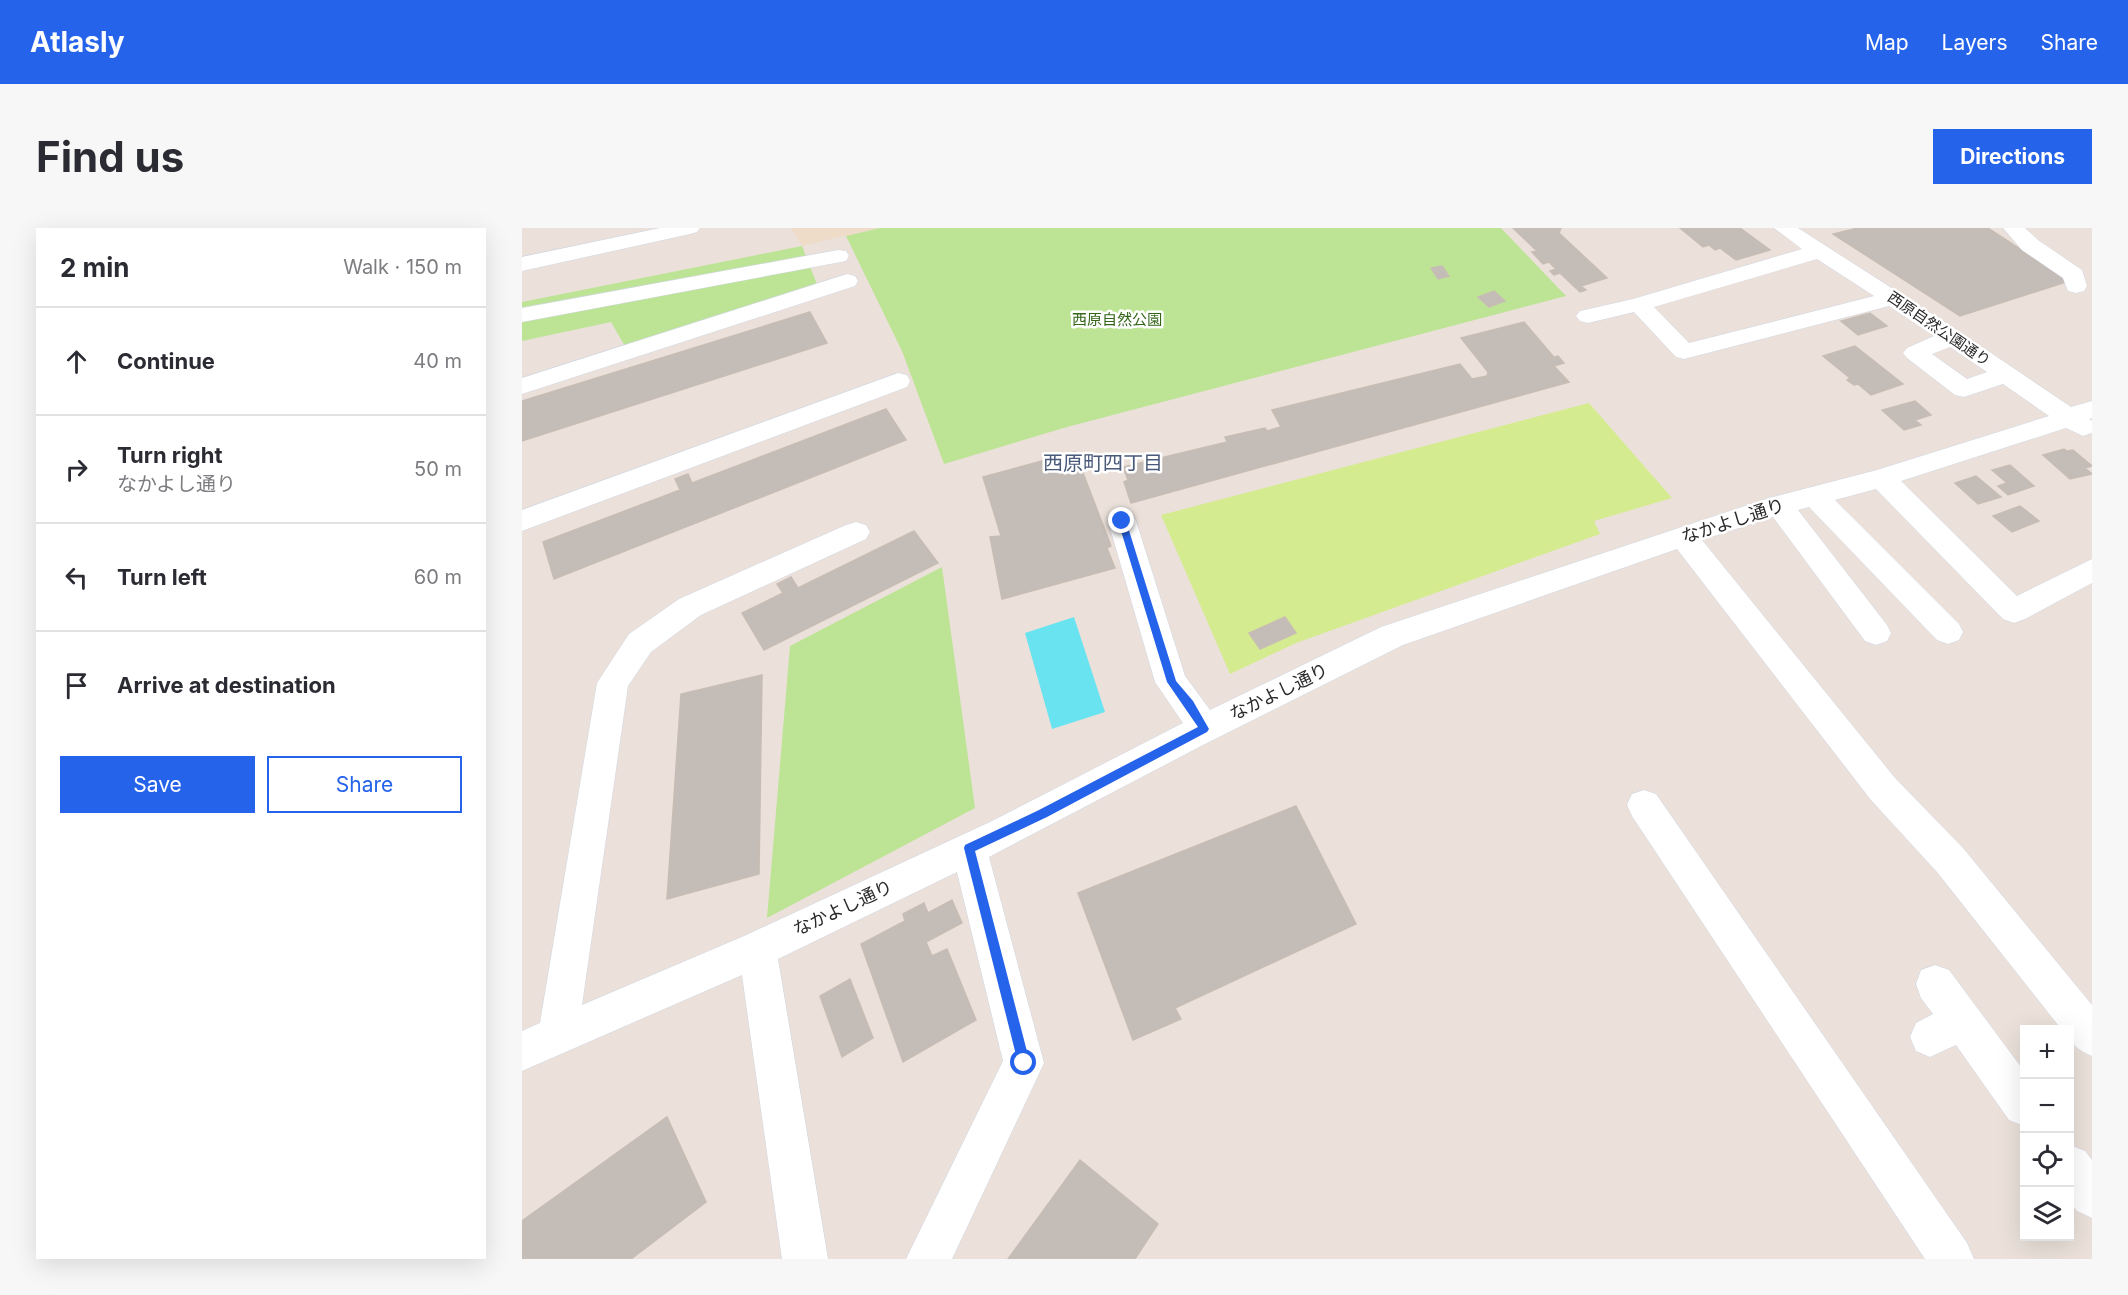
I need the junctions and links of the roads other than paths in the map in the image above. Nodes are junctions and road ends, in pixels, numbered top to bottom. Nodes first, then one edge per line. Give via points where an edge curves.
1 (690, 228) edge
2 (1784, 228) edge
3 (2013, 228) edge
4 (1820, 251) junction
5 (838, 256) dead end
6 (522, 264) edge
7 (847, 281) dead end
8 (2076, 286) dead end
9 (1893, 298) junction
10 (1639, 304) junction
11 (522, 315) edge
12 (1588, 316) dead end
13 (1985, 335) dead end
14 (1955, 339) junction
15 (2007, 374) junction
16 (898, 381) dead end
17 (522, 386) edge
18 (2084, 420) edge
19 (1881, 478) junction
20 (1815, 496) junction
21 (1779, 505) junction
22 (522, 520) edge
23 (1122, 521) dead end
24 (856, 532) dead end
25 (1683, 536) junction
26 (2092, 570) edge
27 (1948, 632) dead end
28 (1876, 633) dead end
29 (1199, 739) junction
30 (1644, 805) dead end
31 (969, 848) junction
32 (757, 949) junction
33 (1935, 984) dead end
34 (558, 1036) junction
35 (2092, 1036) edge
36 (522, 1051) edge
37 (2020, 1100) edge
38 (2074, 1171) edge
39 (2092, 1196) edge
40 (805, 1259) edge
41 (929, 1259) edge
42 (1951, 1259) edge

1 - 6 street
2 - 4 street, 西原自然公園通り
3 - 8 street via 2030,245 2074,275
4 - 9 street, 西原自然公園通り
4 - 10 street
5 - 11 street
7 - 17 street
9 - 10 street via 1684,352
9 - 14 street, 西原自然公園通り
10 - 12 street
13 - 14 street
14 - 15 street, 西原自然公園通り
14 - 15 street via 1915,353 1964,389
15 - 18 street, 西原自然公園通り
16 - 22 street
18 - 19 street, なかよし通り
19 - 20 street, なかよし通り
19 - 26 street via 2014,611
20 - 21 street, なかよし通り
20 - 27 street
21 - 25 street, なかよし通り
21 - 28 street
23 - 29 street via 1172,682 1189,704
24 - 34 street via 690,607 640,643 613,682
25 - 29 street, なかよし通り via 1392,636
25 - 35 street via 1883,789 1950,860
29 - 31 street, なかよし通り via 1047,821
30 - 42 street
31 - 32 street, なかよし通り
31 - 41 street via 1024,1063
32 - 34 street, なかよし通り
32 - 40 street
33 - 37 street via 1946,1029
34 - 36 street, なかよし通り
38 - 39 street

